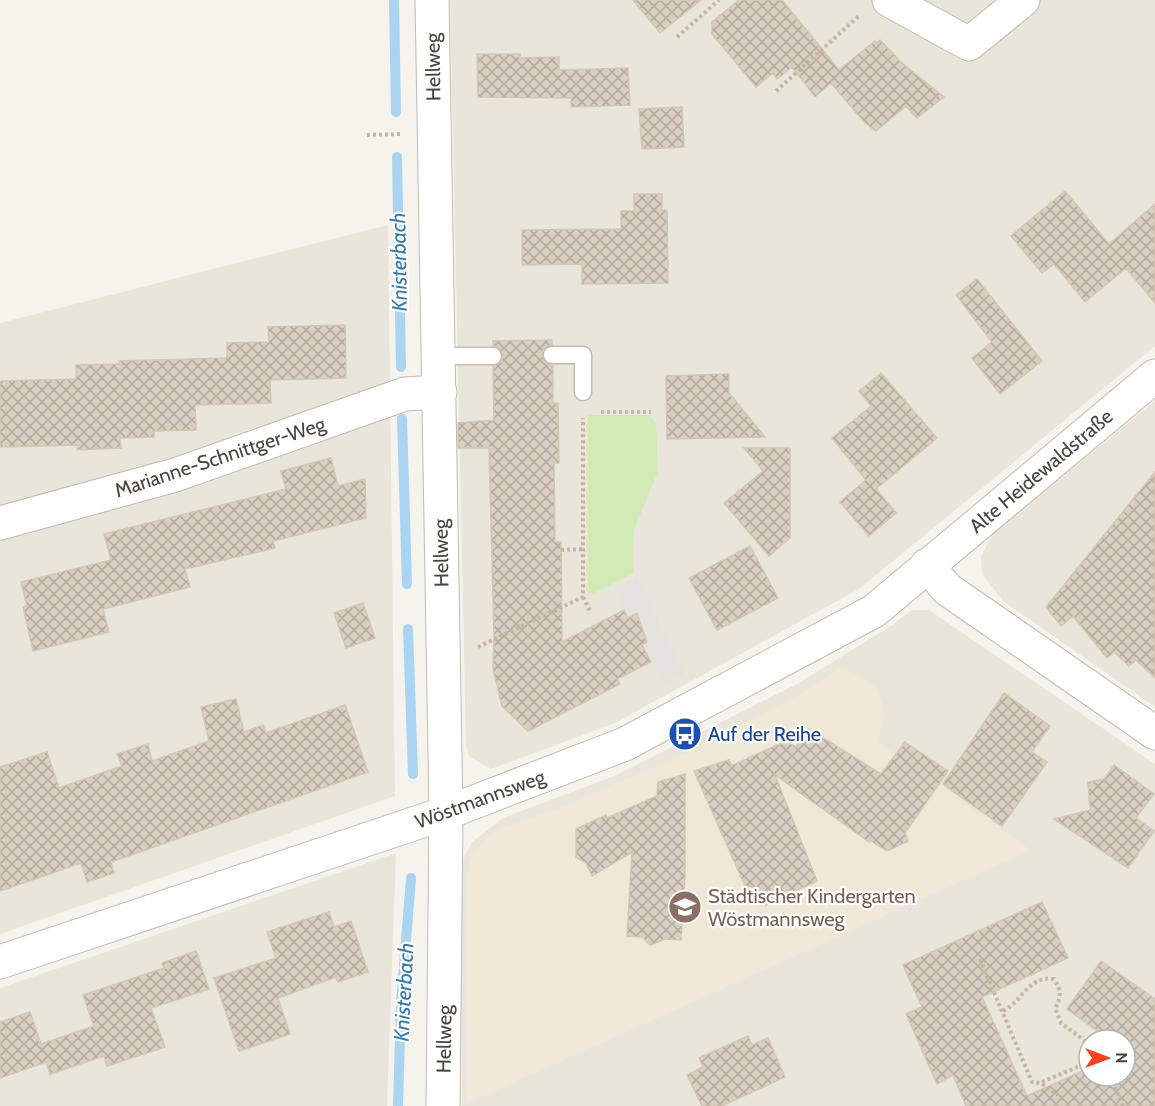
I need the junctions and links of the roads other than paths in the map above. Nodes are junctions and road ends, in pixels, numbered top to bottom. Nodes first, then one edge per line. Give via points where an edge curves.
1 (432, 0) edge
2 (1023, 0) edge
3 (877, 6) edge
4 (552, 355) dead end
5 (439, 356) junction
6 (493, 356) dead end
7 (1155, 376) edge
8 (440, 392) junction
9 (583, 392) road end
10 (0, 523) edge
11 (927, 565) junction
12 (1155, 733) edge
13 (446, 813) junction
14 (0, 962) edge
15 (443, 1106) edge

1 - 5 street, Hellweg
2 - 3 street via 969,44
4 - 9 lane via 583,355
5 - 6 lane
5 - 8 street, Hellweg
7 - 11 street, Alte Heidewaldstraße
8 - 10 street, Marianne-Schnittger-Weg via 405,394 175,475
8 - 13 street, Hellweg
11 - 12 street via 947,589
11 - 13 street, Wöstmannsweg via 874,611 625,744
13 - 14 street, Wöstmannsweg
13 - 15 street, Hellweg

